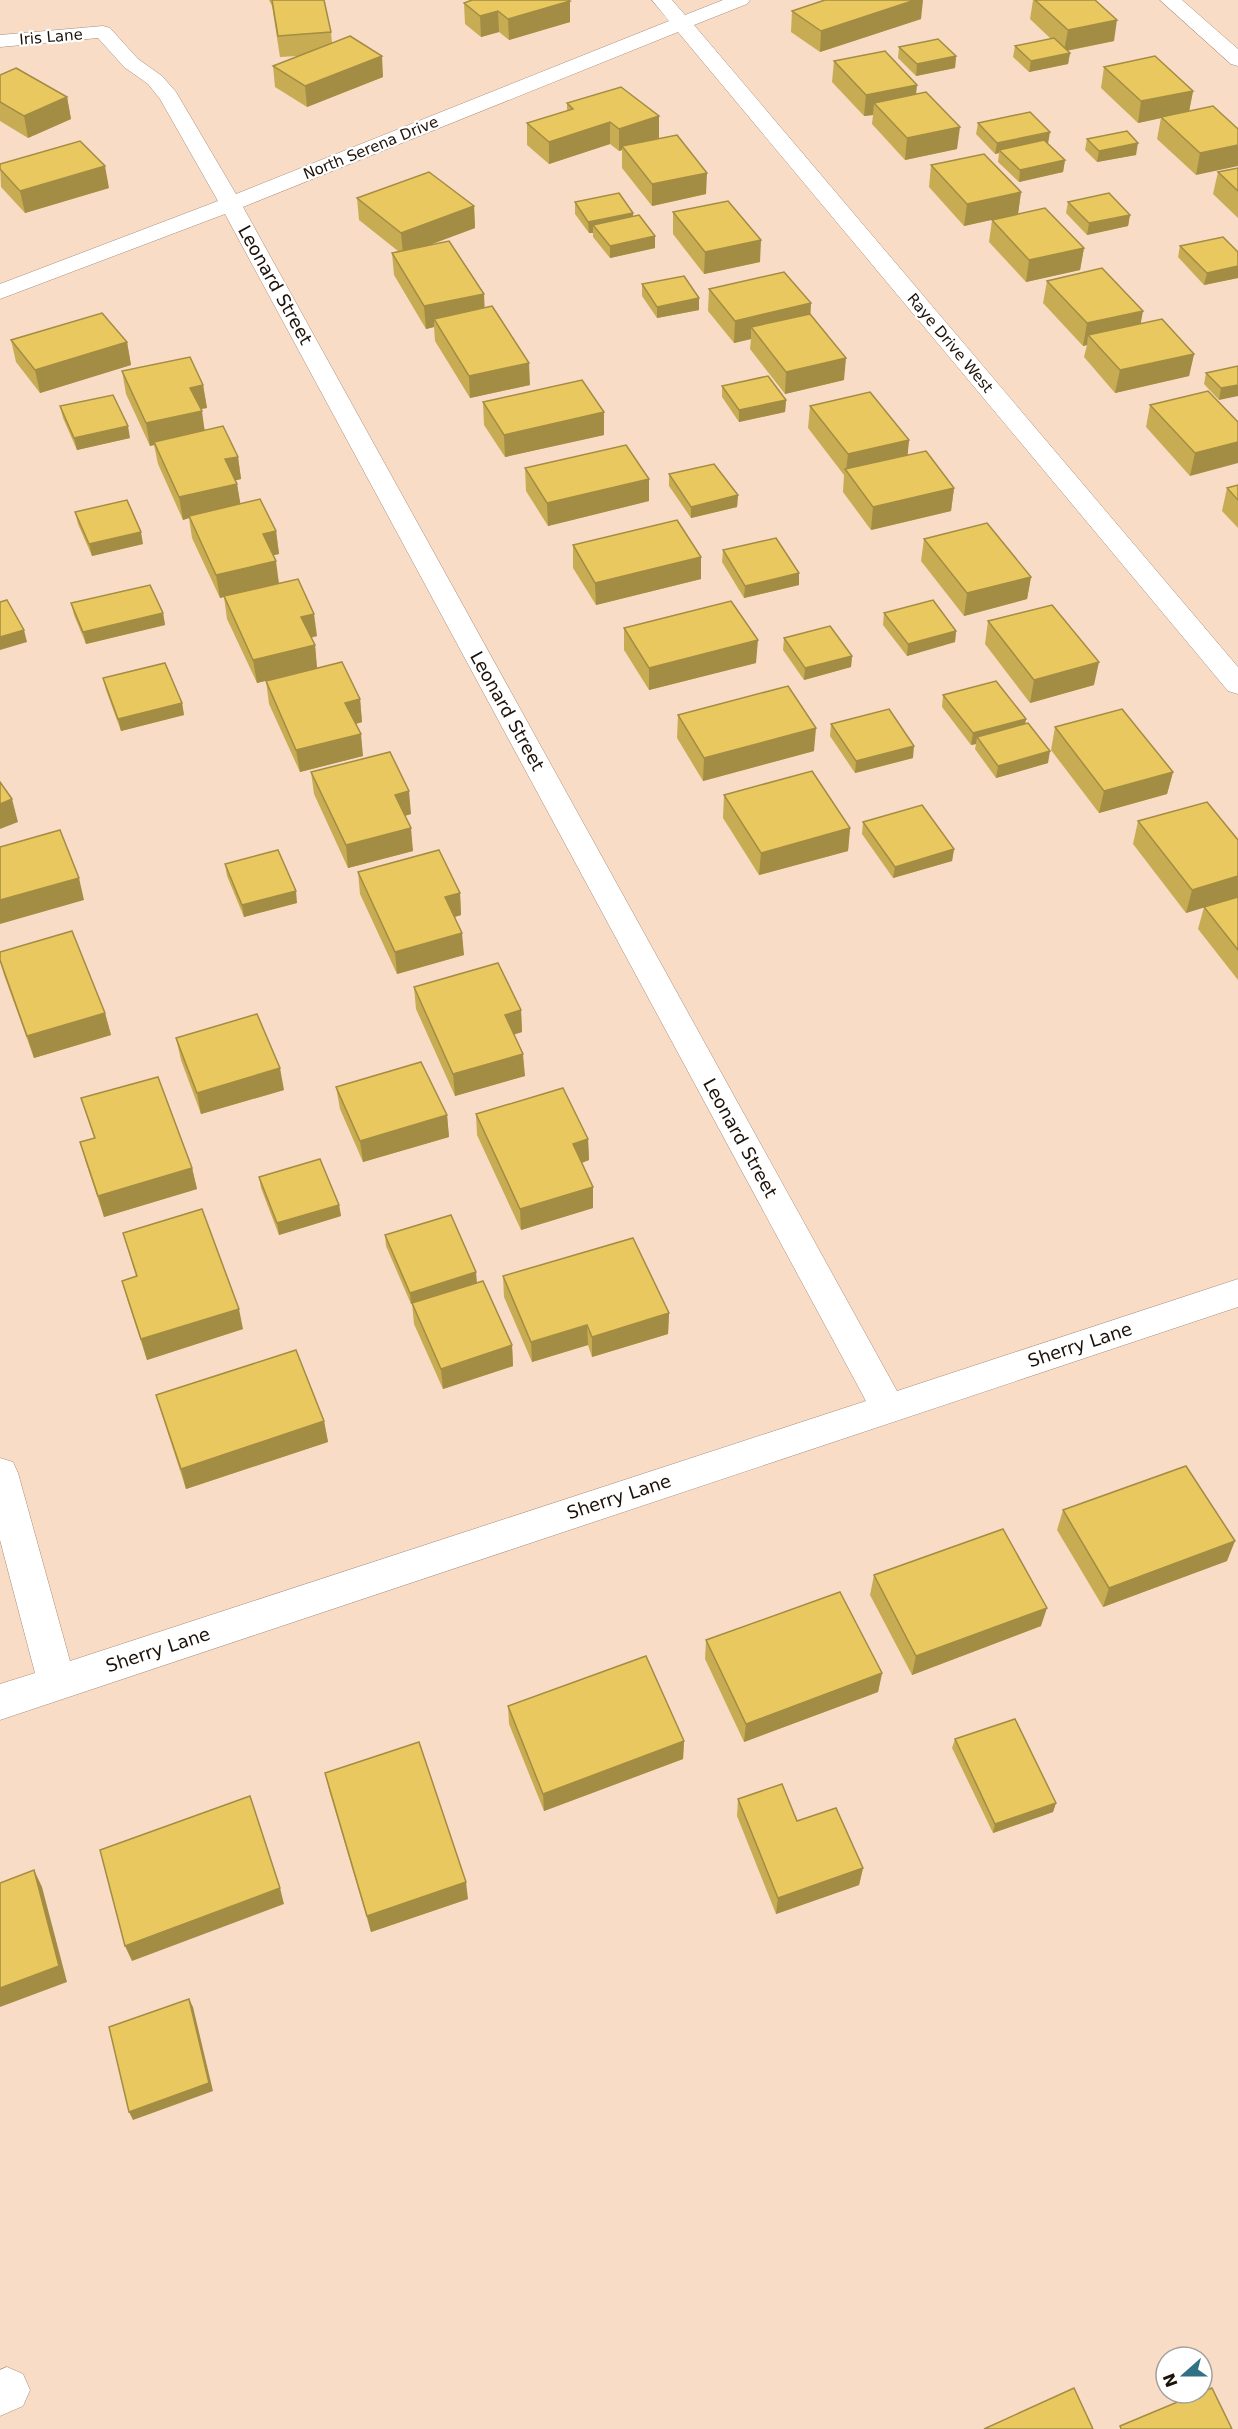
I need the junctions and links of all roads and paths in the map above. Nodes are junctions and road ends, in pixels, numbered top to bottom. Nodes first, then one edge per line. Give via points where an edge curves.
1 (662, 0) edge
2 (740, 0) edge
3 (1170, 0) edge
4 (681, 23) junction
5 (103, 33) joint
6 (0, 41) edge
7 (1238, 60) edge
8 (231, 204) junction
9 (0, 292) edge
10 (1238, 685) edge
11 (1238, 1293) edge
12 (888, 1408) junction
13 (0, 1473) edge
14 (57, 1683) junction
15 (0, 1702) edge

1 - 4 street, Raye Drive West
2 - 4 street, North Serena Drive
3 - 7 street
4 - 8 street, North Serena Drive
4 - 10 street, Raye Drive West
5 - 6 street, Iris Lane
5 - 8 street, Leonard Street via 130,63 155,80 169,96
8 - 9 street, North Serena Drive
8 - 12 street, Leonard Street
11 - 12 street, Sherry Lane
12 - 14 street, Sherry Lane
13 - 14 street
14 - 15 street, Sherry Lane

